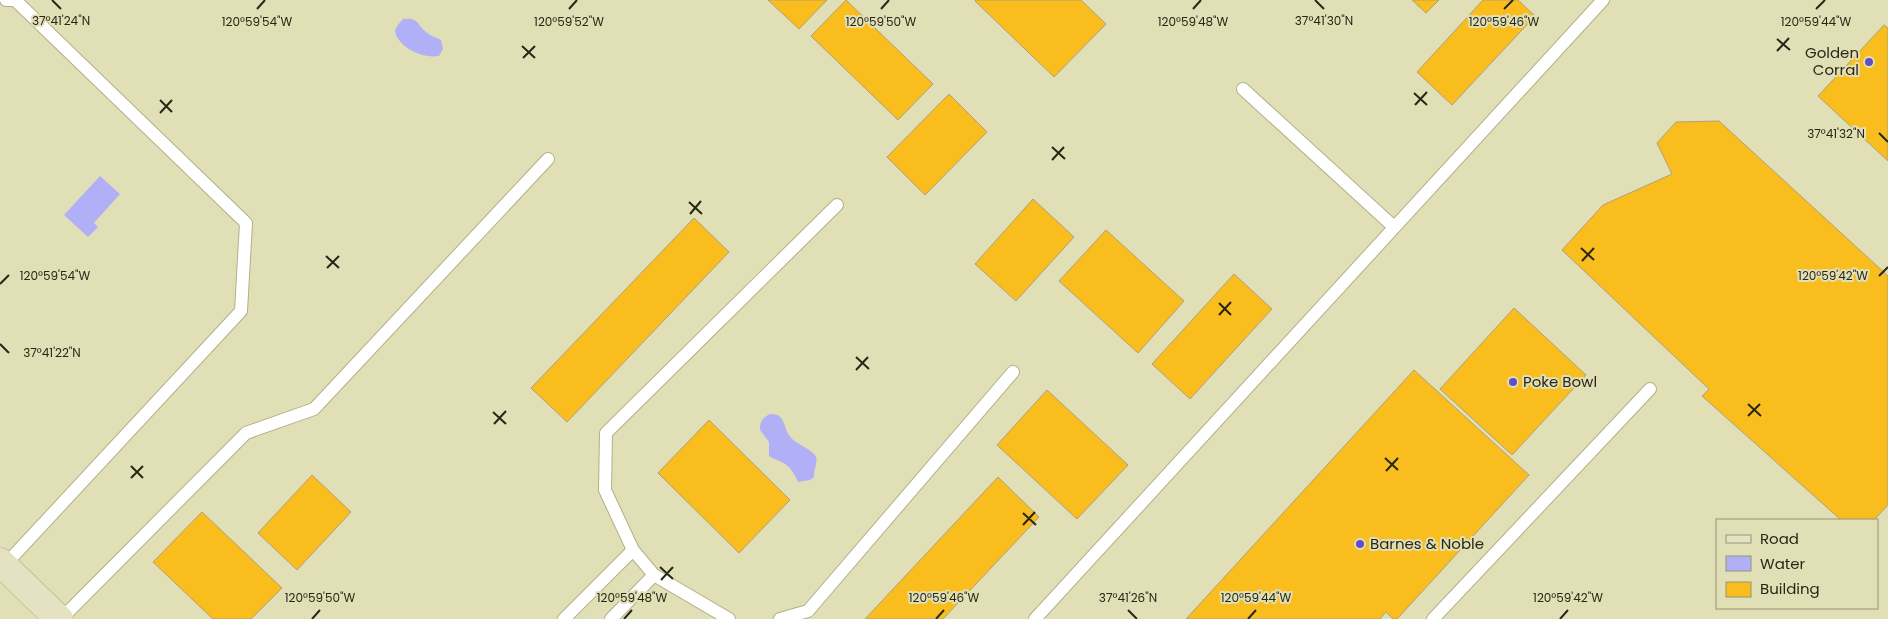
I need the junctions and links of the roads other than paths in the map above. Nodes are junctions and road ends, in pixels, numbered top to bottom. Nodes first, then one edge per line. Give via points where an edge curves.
1 (6, 0) edge
2 (1603, 0) edge
3 (1243, 89) dead end
4 (548, 159) dead end
5 (836, 205) dead end
6 (1394, 227) junction
7 (1013, 372) dead end
8 (1650, 388) dead end
9 (633, 550) junction
10 (2, 564) edge
11 (654, 575) junction
12 (60, 619) edge
13 (564, 619) edge
14 (612, 619) edge
15 (729, 619) edge
16 (780, 619) edge
17 (1035, 619) edge
18 (1432, 619) edge

1 - 10 lane via 15,0 246,223 241,311
2 - 6 lane
3 - 6 lane
4 - 12 lane via 314,409 246,433
5 - 9 lane via 606,433 605,490
6 - 17 lane
7 - 16 lane via 808,611
8 - 18 lane
9 - 11 lane
9 - 13 lane
10 - 12 main road
11 - 14 lane
11 - 15 lane

